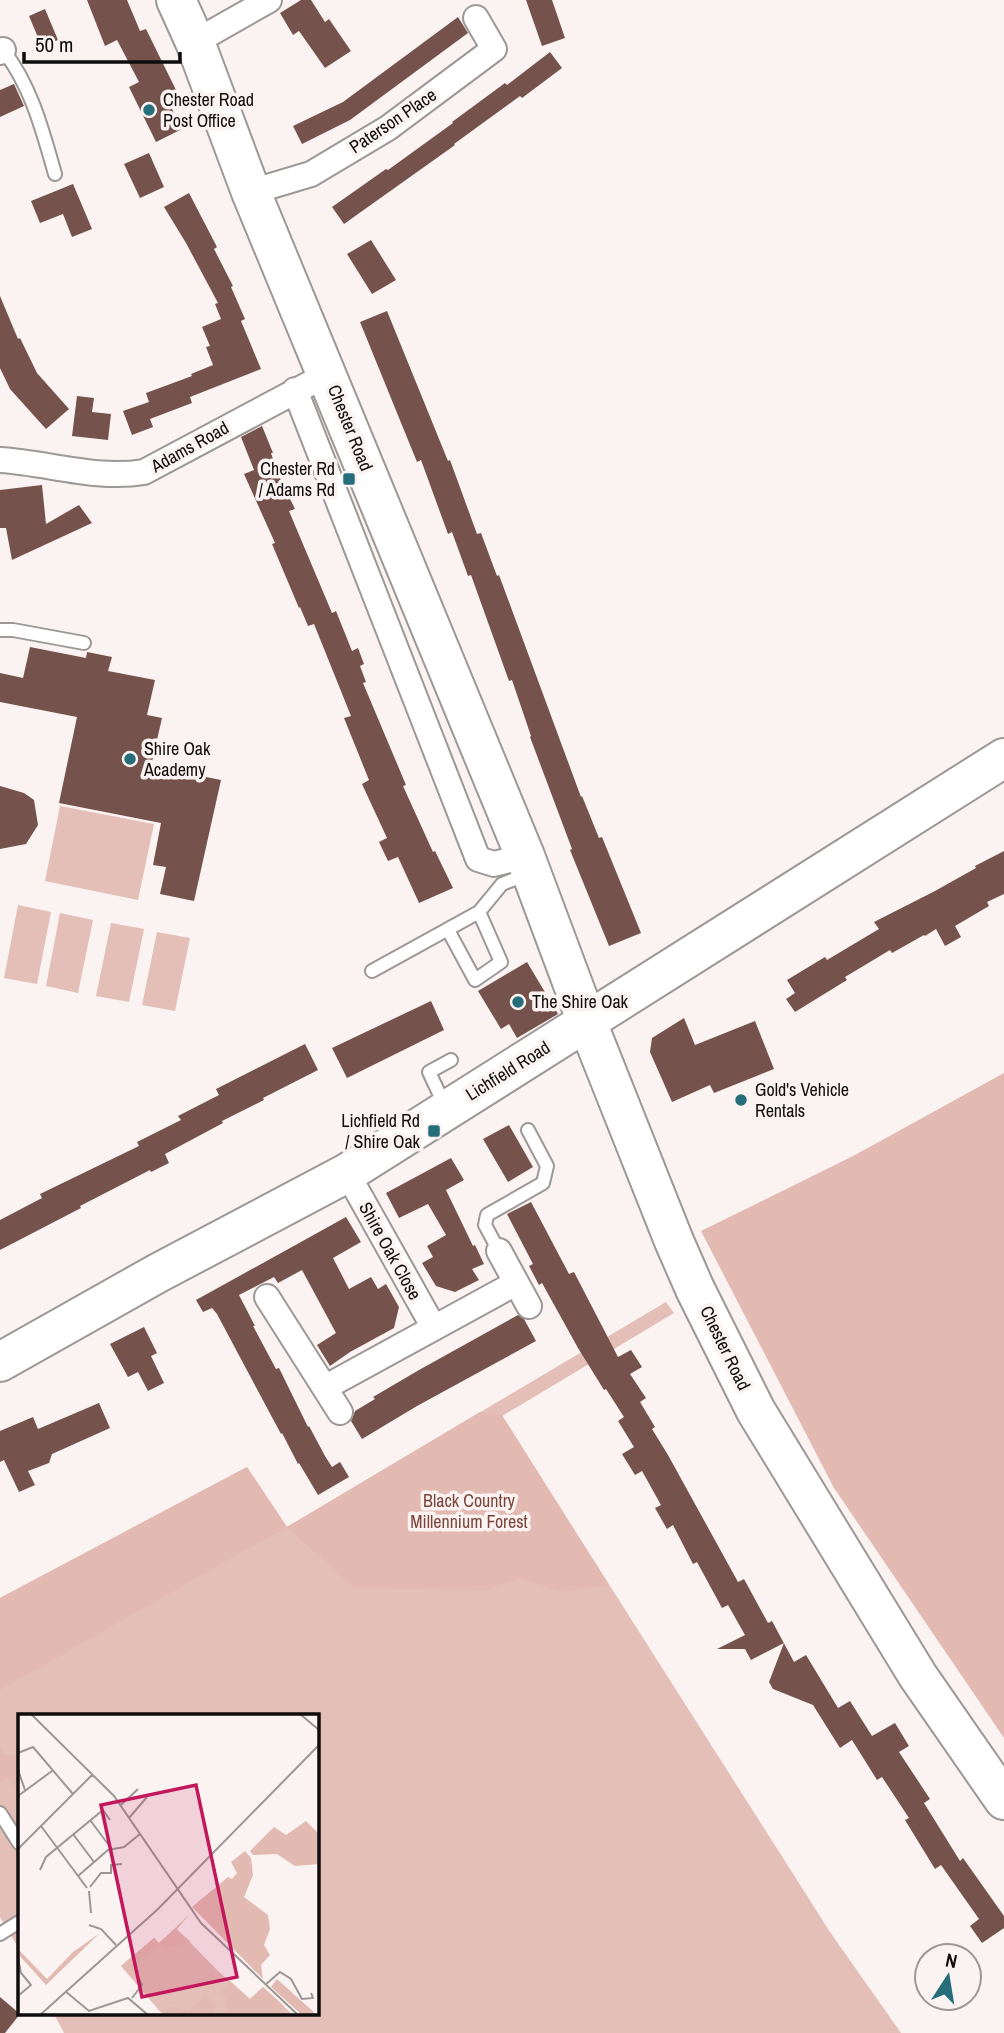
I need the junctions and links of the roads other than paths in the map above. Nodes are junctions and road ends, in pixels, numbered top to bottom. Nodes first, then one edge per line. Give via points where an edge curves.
1 (176, 0) edge
2 (270, 0) edge
3 (476, 18) dead end
4 (195, 42) junction
5 (2, 51) edge
6 (55, 174) dead end
7 (251, 192) junction
8 (312, 383) junction
9 (0, 460) edge
10 (0, 630) edge
11 (85, 643) dead end
12 (1004, 758) edge
13 (529, 864) junction
14 (479, 912) junction
15 (449, 930) junction
16 (372, 971) dead end
17 (587, 1022) junction
18 (451, 1060) dead end
19 (447, 1110) junction
20 (528, 1130) dead end
21 (347, 1173) junction
22 (499, 1251) joint
23 (516, 1283) junction
24 (267, 1297) dead end
25 (529, 1306) dead end
26 (434, 1328) junction
27 (0, 1362) edge
28 (326, 1387) junction
29 (340, 1412) dead end
30 (1004, 1800) edge
31 (0, 1813) edge
32 (18, 1841) edge
33 (18, 1923) edge
34 (0, 1934) edge

1 - 4 highway, Chester Road
2 - 4 street
3 - 7 street, Paterson Place via 494,49 388,128 322,168
4 - 7 highway, Chester Road
5 - 6 lane via 15,65 42,127
7 - 8 highway, Chester Road
8 - 9 street, Adams Road via 144,472 107,474
8 - 13 highway, Chester Road
10 - 11 lane
12 - 17 highway, Lichfield Road
13 - 14 lane via 502,884
13 - 17 highway, Chester Road
14 - 15 lane
14 - 15 lane via 501,962 475,979
15 - 16 lane
17 - 19 highway, Lichfield Road
17 - 30 highway, Chester Road via 674,1241 756,1411 918,1676
18 - 19 lane via 429,1072
19 - 21 highway, Lichfield Road
20 - 22 lane via 547,1166 543,1183 487,1215 485,1225
21 - 26 street, Shire Oak Close
21 - 27 highway, Lichfield Road
22 - 23 street
23 - 25 street
23 - 26 street
24 - 28 street
26 - 28 street
28 - 29 street
31 - 32 lane
33 - 34 lane

